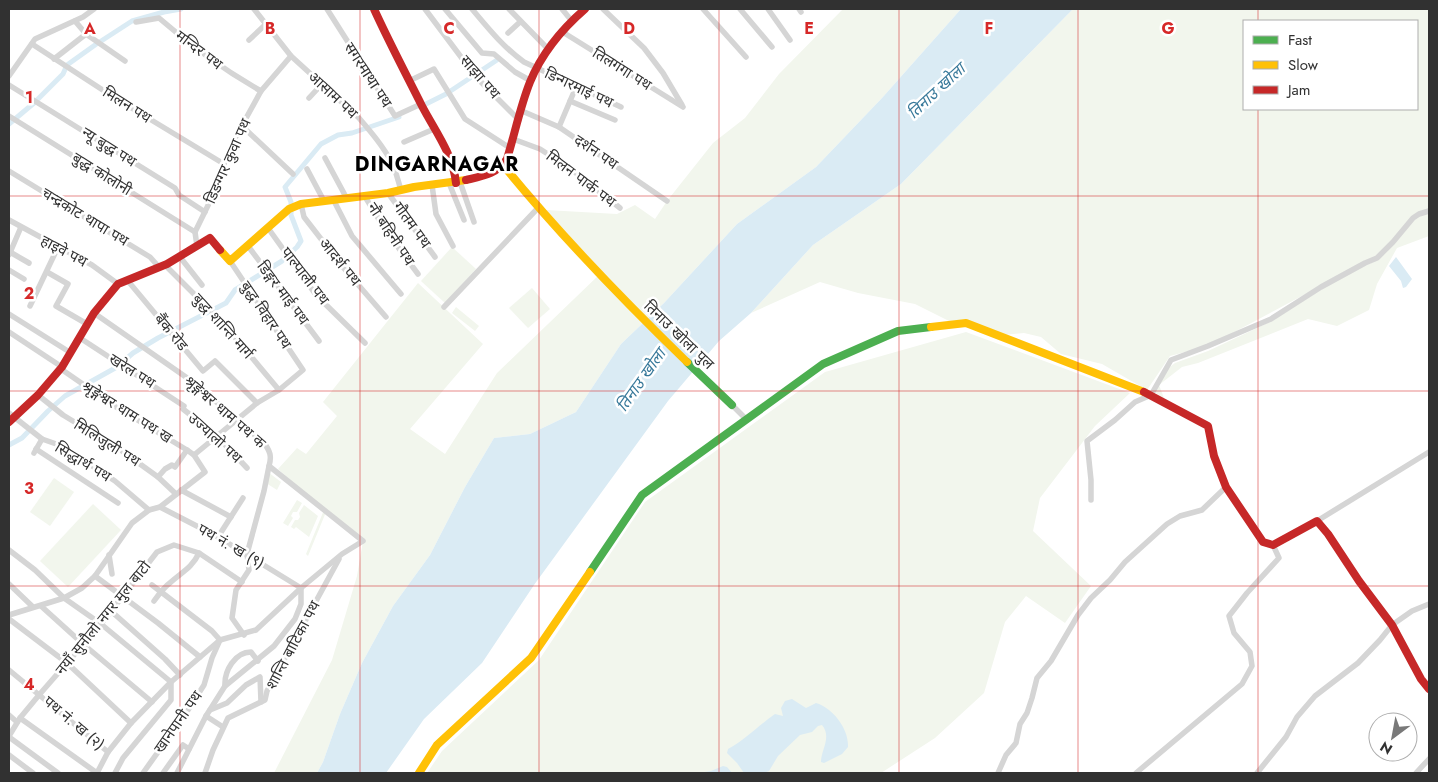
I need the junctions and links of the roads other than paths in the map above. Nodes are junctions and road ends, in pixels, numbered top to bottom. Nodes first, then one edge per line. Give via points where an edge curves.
1 (94, 9) edge
2 (254, 9) edge
3 (327, 9) edge
4 (374, 9) edge
5 (425, 9) edge
6 (446, 9) edge
7 (472, 9) edge
8 (508, 9) edge
9 (562, 9) edge
10 (585, 9) edge
11 (603, 9) edge
12 (703, 9) edge
13 (740, 9) edge
14 (768, 9) edge
15 (571, 20) junction
16 (75, 21) junction
17 (136, 22) dead end
18 (520, 22) junction
19 (266, 24) junction
20 (561, 31) junction
21 (508, 33) dead end
22 (86, 34) junction
23 (249, 40) dead end
24 (790, 40) dead end
25 (32, 44) junction
26 (772, 47) dead end
27 (548, 49) junction
28 (291, 56) junction
29 (746, 57) dead end
30 (56, 60) junction
31 (125, 61) dead end
32 (536, 68) junction
33 (9, 75) edge
34 (409, 81) junction
35 (530, 81) junction
36 (322, 84) junction
37 (9, 85) edge
38 (576, 87) junction
39 (260, 91) junction
40 (309, 98) dead end
41 (570, 101) junction
42 (422, 105) junction
43 (621, 107) dead end
44 (522, 111) junction
45 (9, 116) edge
46 (519, 120) junction
47 (614, 120) dead end
48 (242, 126) junction
49 (559, 126) junction
50 (434, 129) junction
51 (513, 139) junction
52 (404, 142) dead end
53 (510, 148) junction
54 (325, 158) dead end
55 (224, 164) junction
56 (503, 165) junction
57 (308, 169) dead end
58 (9, 171) edge
59 (293, 174) dead end
60 (455, 183) junction
61 (432, 185) junction
62 (401, 190) junction
63 (388, 193) junction
64 (364, 195) junction
65 (346, 198) junction
66 (333, 199) junction
67 (324, 201) junction
68 (667, 201) dead end
69 (294, 207) junction
70 (620, 208) dead end
71 (537, 209) junction
72 (1429, 211) edge
73 (205, 212) junction
74 (9, 220) edge
75 (464, 220) dead end
76 (474, 222) dead end
77 (21, 227) junction
78 (268, 228) junction
79 (195, 232) junction
80 (196, 246) junction
81 (248, 246) junction
82 (453, 246) dead end
83 (58, 248) junction
84 (9, 254) edge
85 (180, 257) junction
86 (435, 257) dead end
87 (230, 261) junction
88 (28, 263) dead end
89 (162, 266) junction
90 (9, 270) edge
91 (47, 272) junction
92 (418, 274) dead end
93 (24, 279) dead end
94 (128, 281) junction
95 (118, 284) junction
96 (202, 285) dead end
97 (401, 294) dead end
98 (30, 306) dead end
99 (444, 307) dead end
100 (94, 313) junction
101 (9, 314) edge
102 (386, 317) dead end
103 (87, 324) junction
104 (9, 332) edge
105 (80, 338) junction
106 (319, 341) dead end
107 (365, 343) dead end
108 (70, 353) junction
109 (61, 368) junction
110 (279, 390) junction
111 (38, 394) junction
112 (1151, 395) junction
113 (257, 402) junction
114 (732, 405) joint
115 (184, 407) joint
116 (11, 417) edge
117 (237, 420) junction
118 (746, 420) junction
119 (218, 436) junction
120 (41, 438) junction
121 (187, 450) junction
122 (1429, 452) edge
123 (194, 455) junction
124 (269, 466) junction
125 (247, 468) dead end
126 (158, 477) junction
127 (1226, 487) junction
128 (178, 492) junction
129 (243, 498) dead end
130 (1091, 500) dead end
131 (118, 503) dead end
132 (160, 507) junction
133 (149, 510) junction
134 (232, 517) junction
135 (1317, 521) junction
136 (218, 537) junction
137 (1273, 545) junction
138 (9, 550) edge
139 (198, 553) junction
140 (247, 554) junction
141 (342, 554) junction
142 (109, 556) junction
143 (112, 574) dead end
144 (95, 576) junction
145 (242, 582) junction
146 (9, 584) edge
147 (152, 585) dead end
148 (301, 588) junction
149 (161, 592) junction
150 (122, 597) junction
151 (64, 598) junction
152 (154, 601) dead end
153 (1429, 604) edge
154 (40, 606) junction
155 (33, 607) junction
156 (111, 611) junction
157 (9, 615) edge
158 (9, 619) edge
159 (101, 624) junction
160 (1392, 624) junction
161 (244, 635) junction
162 (220, 640) junction
163 (83, 644) junction
164 (200, 657) junction
165 (258, 661) junction
166 (67, 663) junction
167 (9, 670) edge
168 (180, 676) junction
169 (171, 682) junction
170 (225, 686) junction
171 (1429, 689) edge
172 (39, 694) junction
173 (152, 702) junction
174 (261, 702) junction
175 (210, 710) junction
176 (9, 715) edge
177 (206, 716) junction
178 (19, 720) junction
179 (131, 723) junction
180 (223, 727) junction
181 (9, 736) edge
182 (190, 749) junction
183 (108, 752) junction
184 (9, 756) edge
185 (1429, 759) edge
186 (33, 773) edge
187 (58, 773) edge
188 (97, 773) edge
189 (115, 773) edge
190 (143, 773) edge
191 (164, 773) edge
192 (177, 773) edge
193 (205, 773) edge
194 (419, 773) edge
195 (998, 773) edge
196 (1136, 773) edge
197 (1258, 773) edge
198 (1416, 773) edge

1 - 16 street
2 - 19 street, आसाम पथ
3 - 42 street, सगरमाथा पथ via 395,116
4 - 34 street
5 - 46 street, साझा पथ via 475,75
6 - 35 street via 482,53 494,54
7 - 32 street, डिन्गरमाई पथ via 510,52
8 - 18 street
9 - 15 street
10 - 15 street
11 - 20 street, तिलगंगा पथ via 644,48 664,73 683,107
12 - 29 street
13 - 26 street
14 - 24 street
15 - 20 street
16 - 22 street
16 - 25 street via 36,39
17 - 39 street, मन्दिर पथ via 159,18 222,68
18 - 21 street
18 - 27 street
19 - 23 street
19 - 28 street, आसाम पथ
20 - 27 street
22 - 30 street
22 - 31 street
25 - 30 street, मिलन पथ
25 - 33 street
27 - 32 street
28 - 36 street, आसाम पथ
28 - 39 street, डिङग्गर कुवा पथ
30 - 55 street, मिलन पथ
32 - 35 street
32 - 38 street, डिन्गरमाई पथ
34 - 42 street
34 - 53 street via 434,69 465,119
35 - 44 street
36 - 40 street
36 - 62 street, आसाम पथ via 382,146
37 - 73 street, न्यू बुद्ध पथ via 175,188 179,195
38 - 41 street
38 - 43 street, डिन्गरमाई पथ
39 - 48 street, डिङग्गर कुवा पथ
41 - 47 street
41 - 49 street
42 - 50 street
44 - 46 street
44 - 49 street, दर्शन पथ
45 - 79 street, बुद्ध कोलोनी
46 - 51 street
48 - 55 street, डिङग्गर कुवा पथ
48 - 59 street
49 - 68 street, दर्शन पथ
50 - 52 street
50 - 60 street via 456,174
51 - 53 street
51 - 70 street, मिलन पार्क पथ via 540,149
53 - 56 street
54 - 65 street
55 - 73 street, डिङग्गर कुवा पथ via 218,187
56 - 60 street via 494,173
56 - 71 street, तिनाउ खोला पुल
57 - 67 street
58 - 89 street, चन्द्रकोट थापा पथ
60 - 61 street
60 - 75 street
60 - 76 street
61 - 62 street
61 - 82 street via 436,214
62 - 63 street
63 - 64 street
63 - 86 street, गौतम पथ
64 - 65 street
64 - 92 street, नौ बहिनी पथ
65 - 66 street
66 - 67 street
66 - 97 street via 352,236
67 - 69 street
69 - 78 street
69 - 102 street, आदर्श पथ
71 - 99 street
71 - 114 street, तिनाउ खोला पुल via 607,285
72 - 112 street via 1413,218 1377,258 1271,319 1171,360
73 - 79 street, डिङग्गर कुवा पथ
74 - 77 street, हाइवे पथ
77 - 83 street, हाइवे पथ
77 - 84 street
78 - 81 street
78 - 107 street, पाल्पाली पथ via 316,295
79 - 80 street
80 - 85 street
80 - 87 street via 210,238
81 - 87 street
81 - 106 street, डिङ्गर माई पथ
83 - 91 street
83 - 95 street, हाइवे पथ via 92,265
84 - 88 street
85 - 89 street
85 - 96 street
87 - 110 street, बुद्ध विहार पथ via 303,370
89 - 94 street
89 - 110 street, बुद्ध शान्ति मार्ग via 210,310
90 - 93 street
91 - 98 street
91 - 103 street via 68,284 56,306
94 - 95 street
94 - 113 street, बैंक रोड via 203,371 215,361
95 - 100 street
100 - 103 street
100 - 117 street, श्रृङ्गेश्वर धाम पथ क via 193,382
101 - 108 street
103 - 105 street
104 - 109 street, श्रृङ्गेश्वर धाम पथ ख
105 - 108 street
105 - 115 street, खरेल पथ
108 - 109 street
109 - 111 street
109 - 121 street, श्रृङ्गेश्वर धाम पथ ख via 116,407
110 - 113 street
111 - 116 street
111 - 126 street, मिलिजुली पथ via 63,415
112 - 118 street via 966,323 898,331 822,364
112 - 127 street via 1208,426 1214,456
112 - 130 street via 1135,402 1087,441
113 - 117 street
114 - 118 street
115 - 119 street, उज्यालो पथ
116 - 120 street, सिद्धार्थ पथ
117 - 119 street
117 - 124 street, श्रृङ्गेश्वर धाम पथ क via 269,449
118 - 194 street via 642,495 531,658 437,745
119 - 123 street
119 - 125 street, उज्यालो पथ
120 - 131 street, सिद्धार्थ पथ via 35,451
120 - 133 street, सिद्धार्थ पथ via 62,446 115,481
121 - 123 street, श्रृङ्गेश्वर धाम पथ ख
121 - 126 street via 175,467 165,468
122 - 135 street
123 - 128 street via 205,472
124 - 140 street
124 - 141 street, श्रृङ्गेश्वर धाम पथ क via 363,541
126 - 128 street, मिलिजुली पथ
127 - 137 street via 1263,542
127 - 195 street via 1202,510 1180,516 1167,524 1091,598 1037,678 1016,744 1006,755
128 - 132 street
128 - 134 street, मिलिजुली पथ
129 - 134 street
132 - 133 street
132 - 136 street, पथ नं. ख (९)
133 - 142 street via 132,523
134 - 136 street
135 - 137 street
135 - 160 street
136 - 140 street, पथ नं. ख (९)
137 - 196 street via 1279,558 1229,616 1234,634 1250,652 1252,666 1242,684
138 - 151 street
139 - 145 street, नयाँ सुनौलो नगर मुल बाटो
139 - 149 street via 187,571
139 - 150 street, नयाँ सुनौलो नगर मुल बाटो via 174,545 157,552
140 - 145 street via 249,570
140 - 148 street, पथ नं. ख (९)
141 - 148 street
141 - 174 street, शान्ति बाटिका पथ via 265,700
142 - 143 street
142 - 144 street
144 - 150 street
144 - 151 street
145 - 161 street via 235,596 232,618
146 - 155 street
147 - 149 street
148 - 161 street via 256,630
148 - 165 street via 301,604 295,619
149 - 152 street
149 - 162 street
150 - 156 street, नयाँ सुनौलो नगर मुल बाटो
150 - 164 street
151 - 154 street
151 - 159 street
153 - 160 street
154 - 155 street
154 - 163 street
155 - 157 street
156 - 159 street, नयाँ सुनौलो नगर मुल बाटो
156 - 168 street
158 - 166 street
159 - 163 street, नयाँ सुनौलो नगर मुल बाटो
159 - 169 street
160 - 171 street
160 - 197 street via 1358,663 1315,696
161 - 162 street
162 - 164 street
162 - 190 street, खानेपानी पथ via 204,685
163 - 166 street, नयाँ सुनौलो नगर मुल बाटो
163 - 173 street
164 - 168 street
165 - 170 street
165 - 170 street via 251,652 246,652 231,663 224,679
166 - 172 street, नयाँ सुनौलो नगर मुल बाटो
166 - 179 street
167 - 172 street, पथ नं. ख (२)
168 - 169 street
169 - 173 street
169 - 189 street via 171,700 123,758
170 - 175 street
172 - 178 street, नयाँ सुनौलो नगर मुल बाटो
172 - 183 street, पथ नं. ख (२)
173 - 179 street
174 - 175 street via 260,677 227,703
174 - 180 street, शान्ति बाटिका पथ via 228,718
175 - 177 street
176 - 178 street
177 - 180 street
177 - 182 street
178 - 181 street, नयाँ सुनौलो नगर मुल बाटो
178 - 188 street
179 - 183 street
180 - 193 street, शान्ति बाटिका पथ
181 - 187 street
182 - 191 street via 183,745
182 - 192 street
183 - 188 street
184 - 186 street
185 - 198 street

